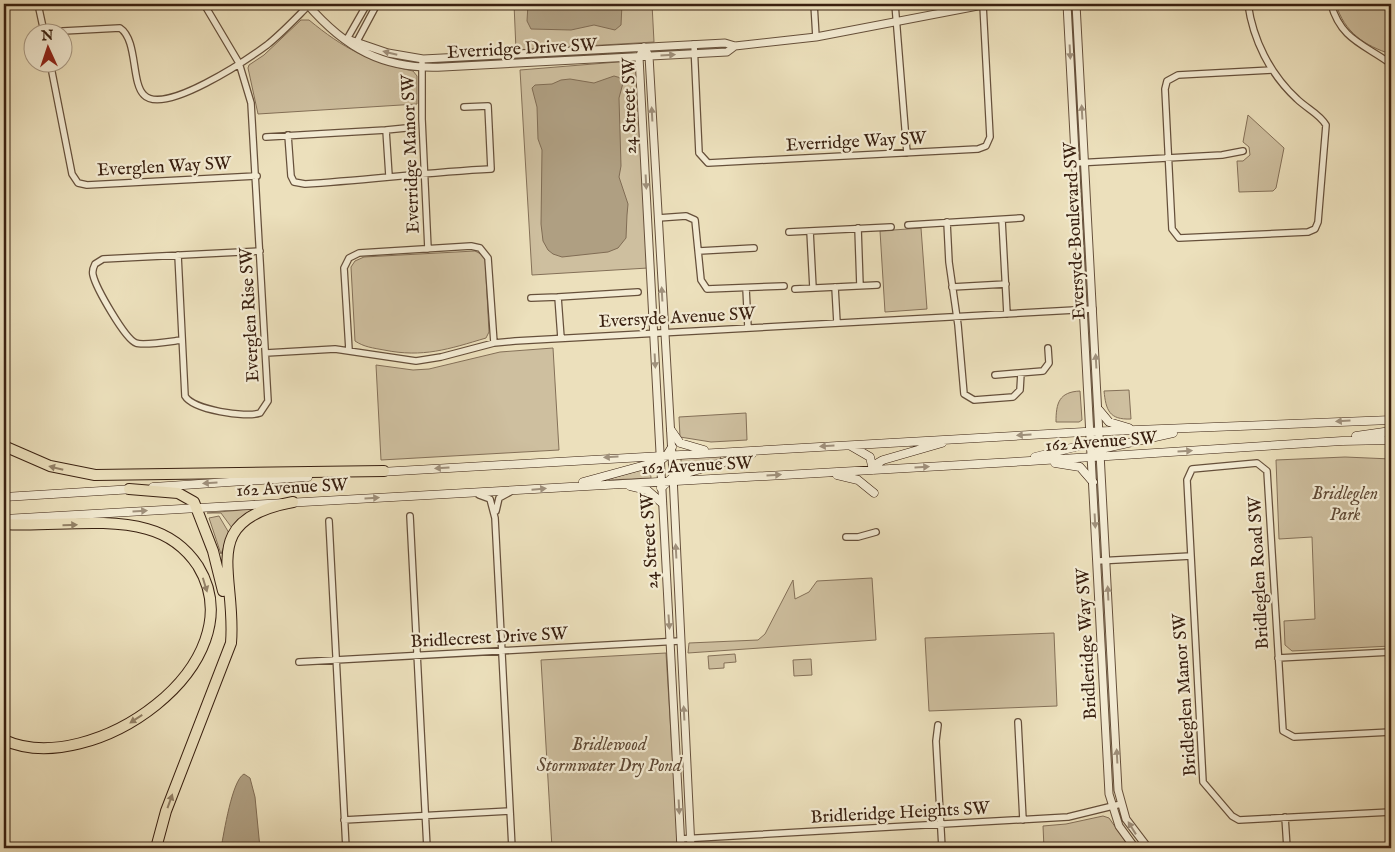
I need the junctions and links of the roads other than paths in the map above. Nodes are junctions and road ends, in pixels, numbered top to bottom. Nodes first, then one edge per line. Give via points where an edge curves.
1 (38, 4) edge
2 (204, 4) edge
3 (367, 4) edge
4 (377, 4) edge
5 (814, 4) edge
6 (895, 4) edge
7 (985, 4) edge
8 (1067, 4) edge
9 (1076, 4) edge
10 (1248, 4) edge
11 (1331, 4) edge
12 (308, 5) edge
13 (42, 22) edge
14 (897, 22) junction
15 (72, 31) edge
16 (816, 37) junction
17 (347, 39) junction
18 (356, 43) junction
19 (694, 44) junction
20 (735, 46) junction
21 (644, 47) junction
22 (517, 54) junction
23 (694, 54) junction
24 (639, 56) junction
25 (649, 56) junction
26 (422, 59) junction
27 (239, 63) junction
28 (518, 63) junction
29 (1390, 64) edge
30 (422, 67) junction
31 (1272, 70) junction
32 (52, 72) edge
33 (464, 107) dead end
34 (406, 128) dead end
35 (386, 130) junction
36 (288, 135) junction
37 (266, 137) dead end
38 (1243, 151) dead end
39 (908, 153) junction
40 (1168, 158) junction
41 (1076, 163) junction
42 (1085, 163) junction
43 (426, 172) junction
44 (256, 176) junction
45 (389, 176) junction
46 (658, 218) junction
47 (1020, 218) dead end
48 (1002, 220) junction
49 (946, 222) junction
50 (908, 224) dead end
51 (891, 227) dead end
52 (858, 228) junction
53 (810, 231) junction
54 (790, 232) dead end
55 (754, 248) dead end
56 (428, 249) junction
57 (260, 250) junction
58 (699, 251) junction
59 (178, 255) junction
60 (1006, 284) junction
61 (877, 285) dead end
62 (784, 286) dead end
63 (860, 286) junction
64 (835, 287) junction
65 (952, 287) junction
66 (746, 288) junction
67 (813, 288) junction
68 (795, 289) dead end
69 (638, 292) dead end
70 (558, 296) junction
71 (531, 298) dead end
72 (1093, 309) junction
73 (1084, 310) junction
74 (1007, 314) junction
75 (957, 317) junction
76 (837, 323) junction
77 (748, 328) junction
78 (653, 333) junction
79 (664, 333) junction
80 (561, 338) junction
81 (182, 340) junction
82 (494, 343) junction
83 (1048, 348) dead end
84 (349, 350) junction
85 (266, 353) junction
86 (1021, 373) junction
87 (995, 375) dead end
88 (1099, 410) junction
89 (1391, 420) edge
90 (1194, 428) junction
91 (670, 430) junction
92 (1141, 430) junction
93 (1391, 431) edge
94 (1090, 432) junction
95 (1100, 432) junction
96 (956, 439) junction
97 (1370, 440) junction
98 (1391, 440) edge
99 (1342, 441) junction
100 (1091, 442) junction
101 (849, 445) junction
102 (4, 446) edge
103 (1391, 446) edge
104 (769, 449) junction
105 (718, 452) junction
106 (1101, 452) junction
107 (666, 455) junction
108 (1092, 456) junction
109 (1030, 461) junction
110 (1014, 462) junction
111 (873, 470) junction
112 (384, 471) junction
113 (825, 472) junction
114 (668, 482) junction
115 (1093, 482) junction
116 (618, 484) junction
117 (564, 487) junction
118 (129, 489) junction
119 (516, 491) junction
120 (472, 493) junction
121 (874, 493) dead end
122 (4, 497) edge
123 (293, 502) junction
124 (662, 503) junction
125 (198, 507) junction
126 (410, 516) dead end
127 (495, 518) junction
128 (4, 519) edge
129 (329, 521) dead end
130 (4, 524) edge
131 (876, 532) dead end
132 (846, 537) dead end
133 (1191, 556) junction
134 (1097, 561) junction
135 (1107, 561) junction
136 (1111, 637) junction
137 (1101, 638) junction
138 (680, 641) junction
139 (670, 643) junction
140 (502, 652) junction
141 (1391, 652) edge
142 (418, 656) junction
143 (1278, 658) junction
144 (336, 660) junction
145 (300, 662) dead end
146 (223, 664) junction
147 (1018, 722) dead end
148 (1105, 722) junction
149 (1115, 722) junction
150 (938, 725) dead end
151 (1391, 732) edge
152 (4, 740) edge
153 (1121, 804) junction
154 (1111, 806) junction
155 (510, 811) junction
156 (1391, 812) edge
157 (426, 816) junction
158 (1285, 817) junction
159 (344, 820) junction
160 (1023, 820) junction
161 (941, 825) junction
162 (680, 839) junction
163 (690, 839) junction
164 (156, 848) edge
165 (346, 848) edge
166 (427, 848) edge
167 (512, 848) edge
168 (681, 848) edge
169 (690, 848) edge
170 (942, 848) edge
171 (1135, 848) edge
172 (1148, 848) edge
173 (1287, 848) edge

1 - 13 street
2 - 27 street, Everglen Rise SW
3 - 17 street
4 - 18 street
5 - 16 street
6 - 14 street
7 - 14 street, Everridge Drive SW
7 - 39 street, Everridge Way SW via 989,142 978,149
8 -> 41 street, Eversyde Boulevard SW
42 -> 9 street, Eversyde Boulevard SW
10 - 31 street via 1258,43
11 - 29 street via 1351,39
12 - 17 street, Everridge Drive SW via 328,26
12 - 27 street via 274,39
14 - 16 street, Everridge Drive SW
14 - 39 street
15 - 27 street via 120,28 126,33 141,91 153,100 187,93
16 - 20 street, Everridge Drive SW
17 - 18 street, Everridge Drive SW
26 -> 18 street, Everridge Drive SW
18 - 30 street, Everridge Drive SW via 365,54 380,60
19 - 20 street, Everridge Drive SW via 725,43
19 - 21 street, Everridge Drive SW
19 - 23 street, Everridge Way SW
20 - 23 street, Everridge Drive SW via 727,52
21 - 22 street, Everridge Drive SW
21 - 24 street, 24 Street SW
21 - 25 street, 24 Street SW
22 - 26 street, Everridge Drive SW
22 - 28 street
25 -> 23 street, Everridge Drive SW
23 - 39 street, Everridge Way SW via 699,153 710,164
24 - 25 street, Everridge Drive SW
24 - 28 street, Everridge Drive SW
24 -> 78 street, 24 Street SW
46 -> 25 street, 24 Street SW
26 - 30 street, Everridge Manor SW
27 - 44 street, Everglen Rise SW via 251,103
28 - 30 street, Everridge Drive SW
30 - 43 street, Everridge Manor SW
31 - 40 street via 1170,78 1164,89
31 - 40 street via 1291,94 1323,120 1326,128 1315,229 1308,232 1179,238 1172,229
32 - 44 street, Everglen Way SW via 72,174 78,183
33 - 43 street via 488,106 491,169
34 - 35 street
35 - 36 street
35 - 45 street
36 - 37 street
36 - 45 street via 294,182 369,180
38 - 40 street
40 - 42 street
41 - 42 street
41 - 73 street, Eversyde Boulevard SW
42 - 72 street, Eversyde Boulevard SW
43 - 45 street
43 - 56 street, Everridge Manor SW
44 - 57 street, Everglen Rise SW
46 - 58 street via 694,218 698,227
79 -> 46 street, 24 Street SW
47 - 48 street
48 - 49 street
48 - 60 street
49 - 50 street
49 - 65 street
51 - 52 street
52 - 53 street
52 - 63 street
53 - 54 street
53 - 67 street
55 - 58 street
56 - 82 street via 475,246 486,254
56 - 84 street via 359,252 347,260 344,268
57 - 59 street
57 - 85 street, Everglen Rise SW
58 - 66 street via 704,287 713,290
59 - 81 street, Everglen Rise SW
59 - 81 street via 101,260 95,264 92,273 107,305 134,342
60 - 65 street
60 - 74 street
61 - 63 street
62 - 66 street
63 - 64 street
64 - 67 street
64 - 76 street
65 - 75 street
66 - 77 street
67 - 68 street
69 - 70 street
70 - 71 street
70 - 80 street
72 - 73 street, Eversyde Avenue SW
88 -> 72 street, Eversyde Boulevard SW
73 - 74 street, Eversyde Avenue SW
73 - 94 street, Eversyde Boulevard SW
74 - 75 street, Eversyde Avenue SW
75 - 76 street, Eversyde Avenue SW
75 - 86 street via 962,389 966,397 974,400 1013,397 1020,390
76 - 77 street, Eversyde Avenue SW
77 - 79 street, Eversyde Avenue SW
78 - 79 street, Eversyde Avenue SW
78 - 80 street, Eversyde Avenue SW
78 -> 107 street, 24 Street SW
79 - 91 street, 24 Street SW
80 - 82 street, Eversyde Avenue SW
81 - 85 street, Everglen Rise SW via 186,396 191,403 215,410 253,415 264,411 268,401
82 - 84 street, Eversyde Avenue SW via 416,361
83 - 86 street via 1049,363 1045,370
84 - 85 street, Eversyde Avenue SW
86 - 87 street
88 - 92 main road via 1109,422
88 - 95 street, Eversyde Boulevard SW
89 -> 90 main road, 162 Avenue SW
90 - 92 main road, 162 Avenue SW
90 - 106 main road
91 - 105 main road via 684,445
91 - 107 street, 24 Street SW
92 - 95 main road, 162 Avenue SW
93 - 99 main road
94 - 95 main road, 162 Avenue SW
94 -> 96 main road, 162 Avenue SW
94 - 100 street, Bridleridge Way SW
95 - 100 main road
95 - 106 street, Eversyde Boulevard SW
96 - 101 main road, 162 Avenue SW
96 - 111 main road via 883,460
97 - 98 main road, 162 Avenue SW
97 - 99 main road, 162 Avenue SW
97 - 103 main road
106 -> 99 main road, 162 Avenue SW
100 - 108 street, Bridleridge Way SW
100 - 110 main road
101 -> 104 main road, 162 Avenue SW
101 - 111 main road via 866,453 872,461
112 -> 102 highway via 96,475 50,466
104 - 105 main road, 162 Avenue SW
104 - 114 main road
105 - 107 main road, 162 Avenue SW
106 - 108 main road
106 - 135 street, Bridleridge Way SW
107 -> 112 main road, 162 Avenue SW
107 - 114 street, 24 Street SW
107 - 114 street, 24 Street SW
107 - 117 main road
108 - 109 main road, 162 Avenue SW
108 - 115 street, Bridleridge Way SW
109 - 110 main road, 162 Avenue SW
109 - 115 main road via 1078,466
111 -> 110 main road, 162 Avenue SW
111 - 113 main road, 162 Avenue SW
112 -> 118 main road, 162 Avenue SW
114 -> 113 main road, 162 Avenue SW
113 - 121 main road via 858,480
114 - 116 main road, 162 Avenue SW
114 - 124 street, 24 Street SW
138 -> 114 street, 24 Street SW
115 -> 134 street, Bridleridge Way SW
116 - 117 main road, 162 Avenue SW
116 - 124 main road via 647,490
119 -> 117 main road, 162 Avenue SW
118 - 122 main road, 162 Avenue SW
118 - 125 highway via 178,493
119 - 120 main road, 162 Avenue SW
119 - 127 street via 499,498
123 -> 120 main road, 162 Avenue SW
120 - 127 street via 490,499
123 - 125 main road, 162 Avenue SW
123 - 146 highway via 259,510 233,535 226,565 233,619 231,643
124 -> 139 street, 24 Street SW
128 -> 125 main road, 162 Avenue SW
125 - 146 highway via 224,593 227,619
126 - 142 street
127 - 140 street
129 - 144 street
130 -> 152 highway via 117,524 161,534 173,540 193,559 205,581 210,611 206,640 190,667 160,702 136,720 110,734 71,745 37,747
131 - 132 street
133 - 135 street
133 - 143 street, Bridleglen Road SW via 1188,473 1198,466 1257,463 1263,466 1268,474
133 - 158 street, Bridleglen Manor SW via 1203,782 1237,819
134 - 135 street
134 - 137 street, Bridleridge Way SW
136 -> 135 street, Bridleridge Way SW
136 - 137 street
136 - 149 street, Bridleridge Way SW
137 - 148 street, Bridleridge Way SW
138 - 139 street, Bridlecrest Drive SW
163 -> 138 street, 24 Street SW
139 - 140 street, Bridlecrest Drive SW
139 -> 162 street, 24 Street SW
140 - 142 street, Bridlecrest Drive SW
140 - 155 street
141 - 143 street
142 - 144 street, Bridlecrest Drive SW
142 - 157 street
143 - 151 street, Bridleglen Road SW via 1281,725 1288,735
144 - 145 street, Bridlecrest Drive SW
144 - 159 street
164 -> 146 highway via 166,811
147 - 160 street
148 - 149 street
148 - 154 street, Bridleridge Way SW
153 -> 149 street, Bridleridge Way SW
150 - 161 street
153 - 154 street, Bridleridge Heights SW
172 -> 153 street, Bridleridge Way SW via 1131,828
154 - 160 street, Bridleridge Heights SW via 1068,817
154 - 171 street, Bridleridge Way SW via 1121,830
155 - 157 street
155 - 167 street
156 - 158 street, Bridleglen Manor SW
157 - 159 street
157 - 166 street
158 - 173 street
159 - 165 street
160 - 161 street, Bridleridge Heights SW
161 - 163 street, Bridleridge Heights SW
161 - 170 street
162 - 163 street, Bridleridge Heights SW
162 - 168 street, 24 Street SW
163 - 169 street, 24 Street SW

